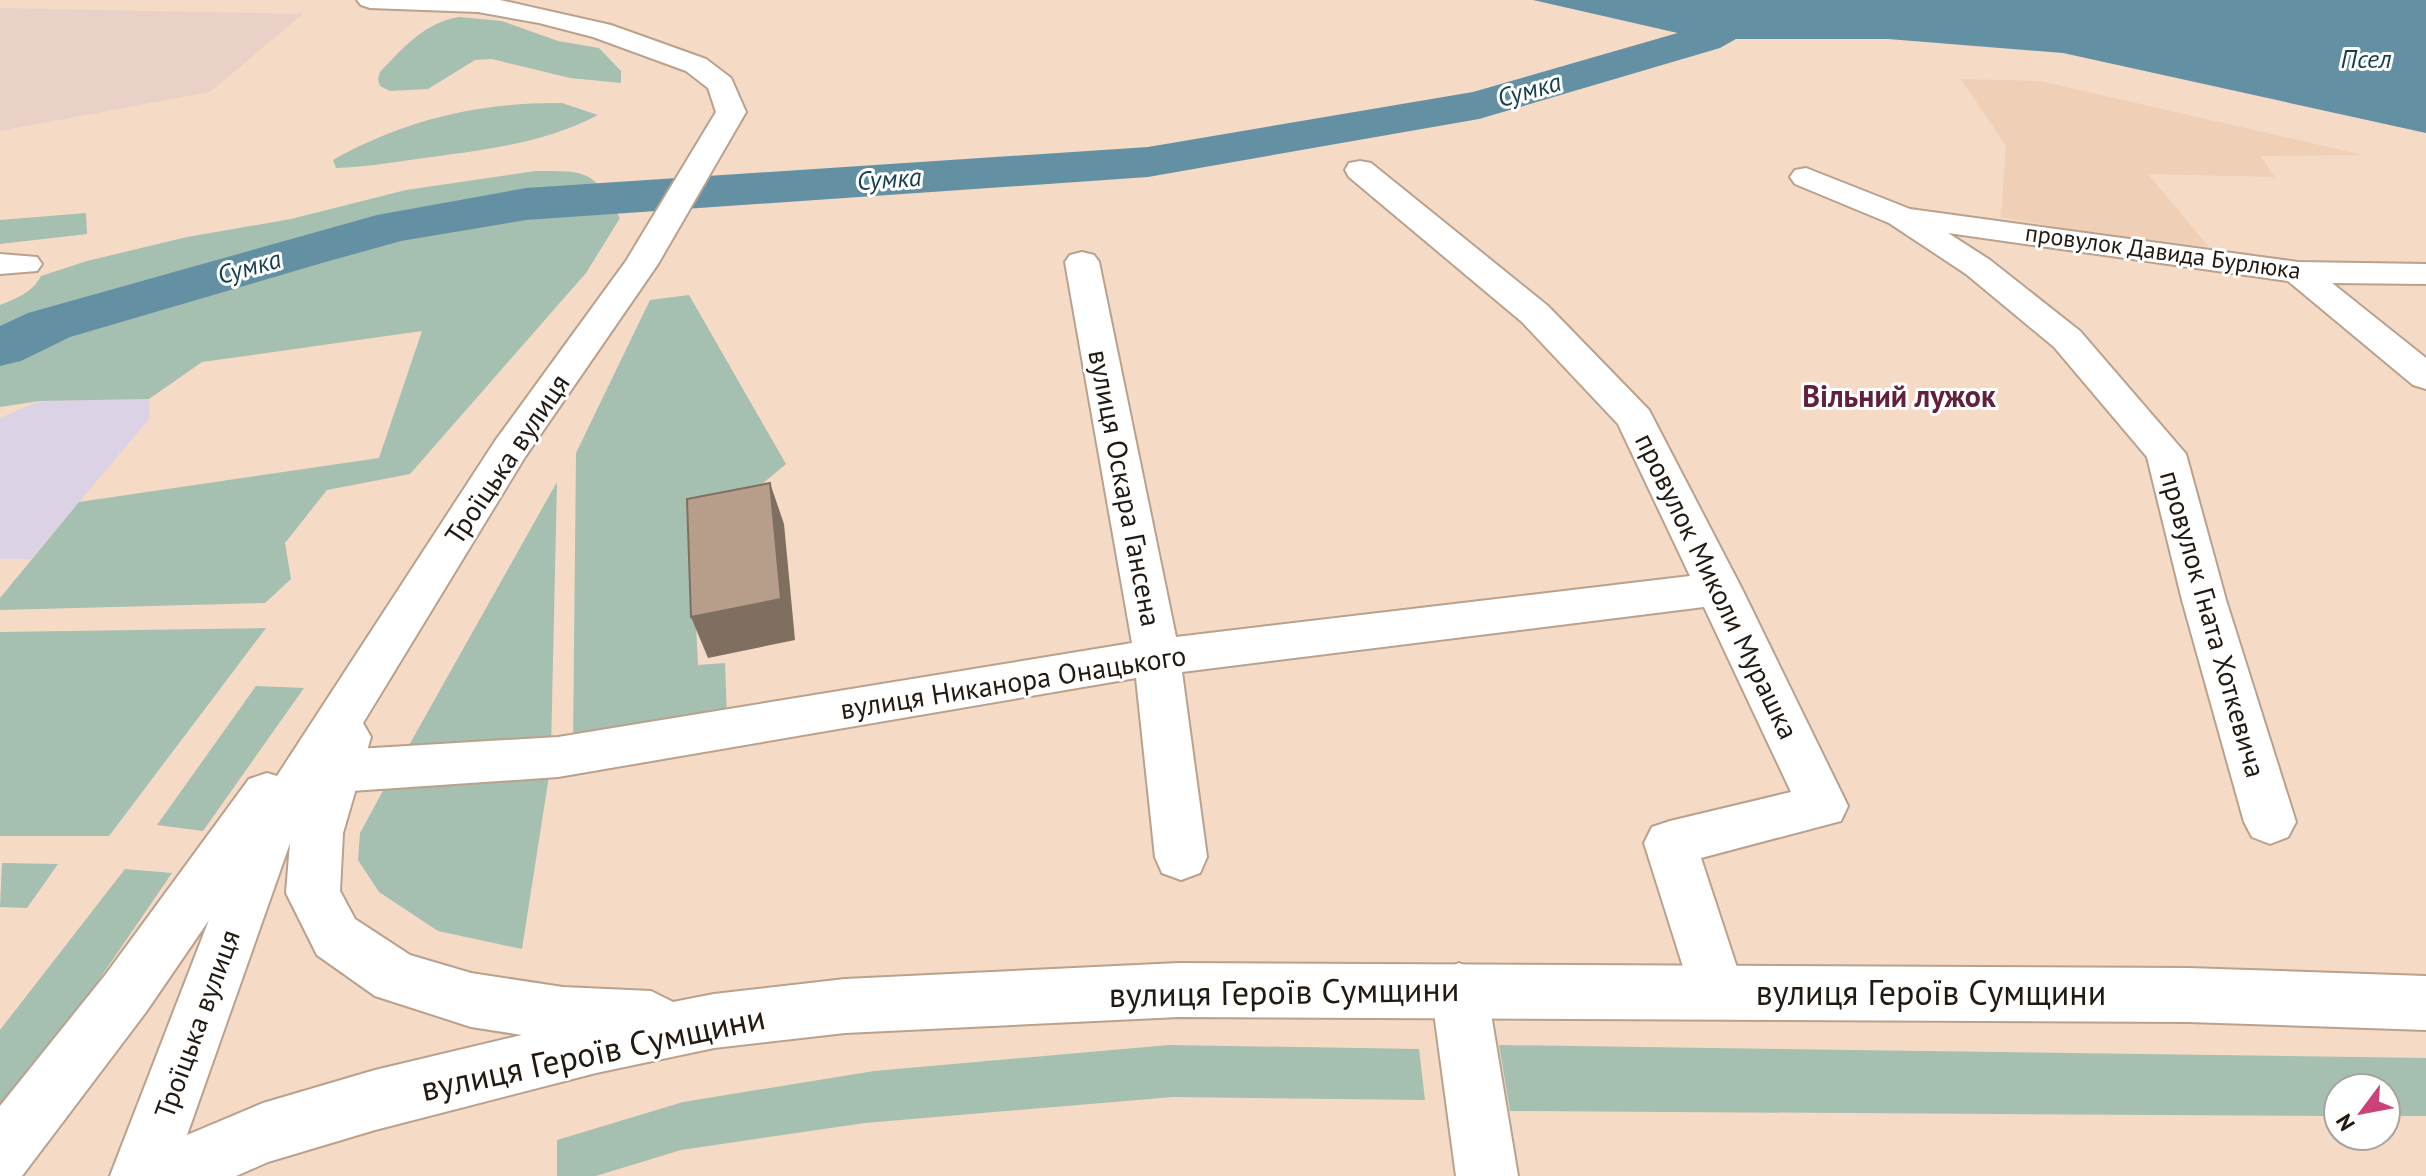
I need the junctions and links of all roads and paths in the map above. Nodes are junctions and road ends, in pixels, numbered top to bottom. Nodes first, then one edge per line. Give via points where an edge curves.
1 (370, 0) edge
2 (476, 2) edge
3 (1360, 170) dead end
4 (1806, 177) dead end
5 (1900, 216) junction
6 (1082, 262) dead end
7 (2298, 272) junction
8 (2426, 274) edge
9 (2426, 377) edge
10 (1720, 589) junction
11 (1157, 657) junction
12 (362, 684) junction
13 (322, 773) junction
14 (2270, 822) dead end
15 (1181, 857) dead end
16 (1459, 990) junction
17 (1717, 992) junction
18 (2426, 1003) edge
19 (714, 1021) junction
20 (0, 1155) edge
21 (141, 1176) edge
22 (165, 1176) edge
23 (1487, 1176) edge

1 - 2 street, Троїцька вулиця
2 - 12 street, Троїцька вулиця via 602,31 696,65 721,84 731,112 641,264 509,450
3 - 10 street, провулок Миколи Мурашка via 1535,314 1635,419
4 - 5 street, провулок Гната Хоткевича
5 - 7 street, провулок Давида Бурлюка
5 - 14 street, провулок Гната Хоткевича via 1978,267 2067,339 2166,454
6 - 11 street, вулиця Оскара Гансена
7 - 8 street, провулок Давида Бурлюка
7 - 9 street
10 - 11 street, вулиця Никанора Онацького
10 - 17 street, провулок Миколи Мурашка via 1823,806 1670,843
11 - 13 street, вулиця Никанора Онацького via 558,757
11 - 15 street, вулиця Оскара Гансена
12 - 13 street
12 - 20 street via 311,734 126,993
13 - 19 street via 313,893 336,937 395,977 471,1000 563,1014
13 - 21 street, Троїцька вулиця via 267,836
16 - 17 street, вулиця Героїв Сумщини
16 - 19 street, вулиця Героїв Сумщини via 1163,991 845,1006
16 - 23 street
17 - 18 street, вулиця Героїв Сумщини via 2188,995
19 - 22 street, вулиця Героїв Сумщини via 375,1100 263,1133

